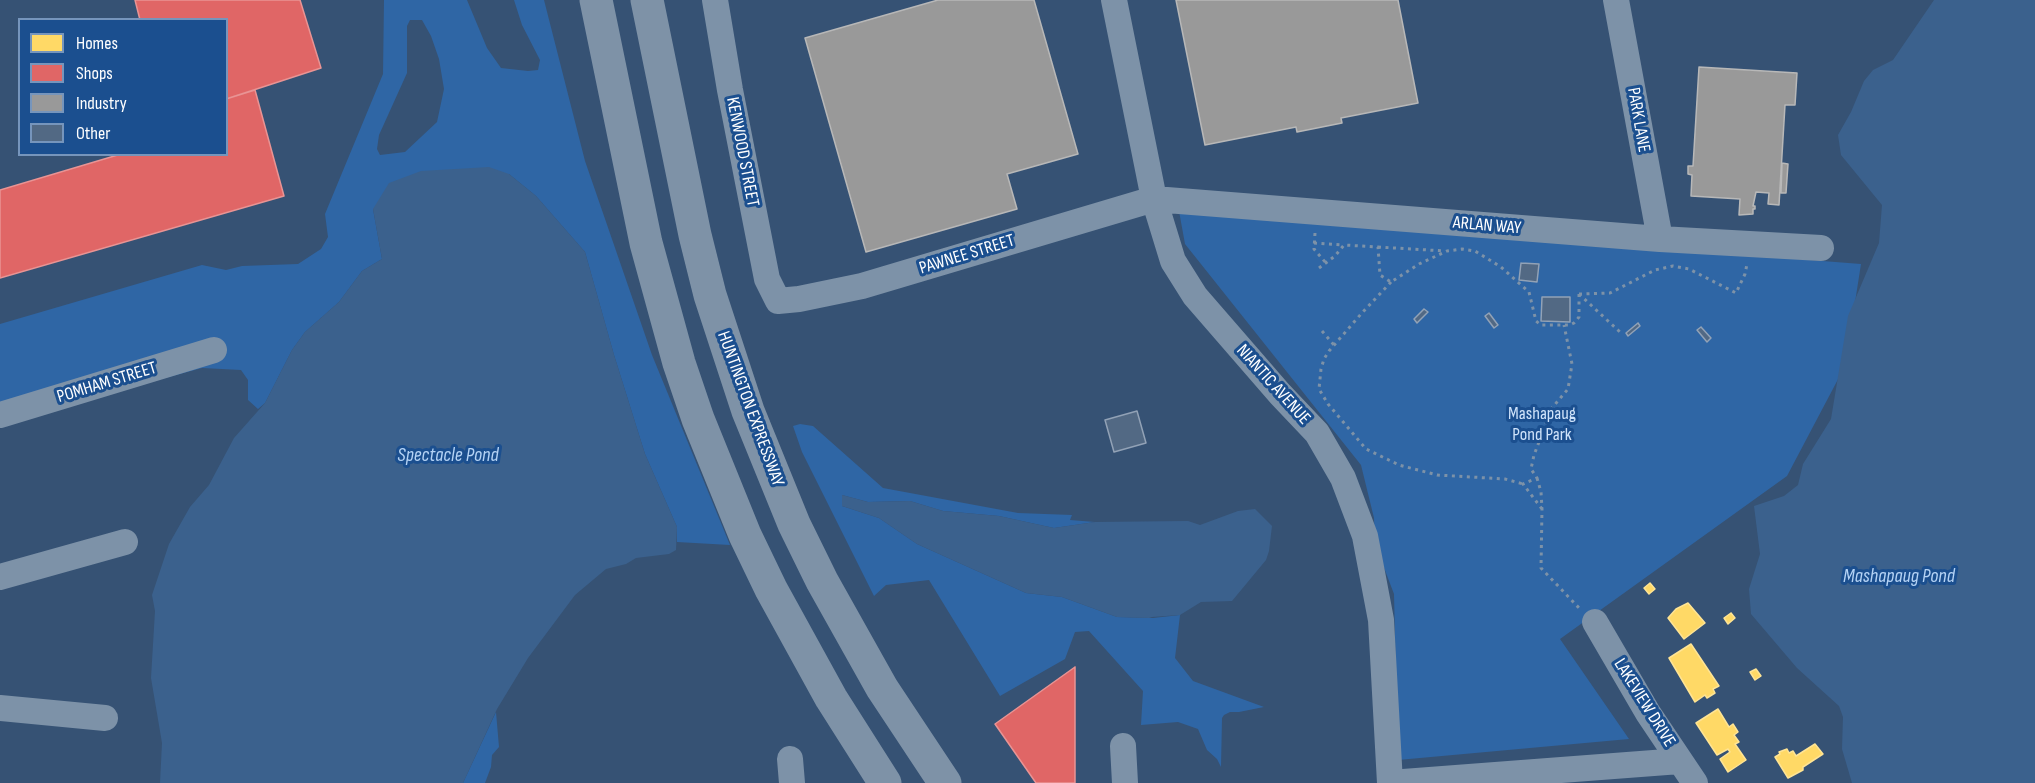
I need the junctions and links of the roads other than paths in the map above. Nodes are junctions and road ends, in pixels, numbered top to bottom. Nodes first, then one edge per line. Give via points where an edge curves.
1 (647, 0) edge
2 (715, 0) edge
3 (1114, 0) edge
4 (1616, 0) edge
5 (597, 10) edge
6 (1154, 199) junction
7 (1660, 239) junction
8 (1821, 248) dead end
9 (778, 302) joint
10 (214, 350) dead end
11 (0, 416) edge
12 (125, 542) dead end
13 (0, 577) edge
14 (1589, 617) road end
15 (0, 708) edge
16 (105, 718) dead end
17 (1123, 746) dead end
18 (1680, 761) junction
19 (885, 783) edge
20 (945, 783) edge
21 (1125, 783) edge
22 (1390, 783) edge
23 (1695, 783) edge

1 - 20 highway, HUNTINGTON EXPRESSWAY via 695,235 748,411 822,581 882,688
2 - 9 street, KENWOOD STREET via 767,279
3 - 6 street, NIANTIC AVENUE
4 - 7 street, PARK LANE
5 - 19 highway via 646,243 698,419 771,589 831,698
6 - 7 street, ARLAN WAY
6 - 9 street, PAWNEE STREET via 862,286
6 - 22 street, NIANTIC AVENUE via 1173,261 1195,296 1317,433 1343,478 1365,536 1382,620
7 - 8 street, ARLAN WAY
10 - 11 street, POMHAM STREET
12 - 13 street
14 - 18 street, LAKEVIEW DRIVE
15 - 16 street
17 - 21 street
18 - 22 street
18 - 23 street, LAKEVIEW DRIVE

